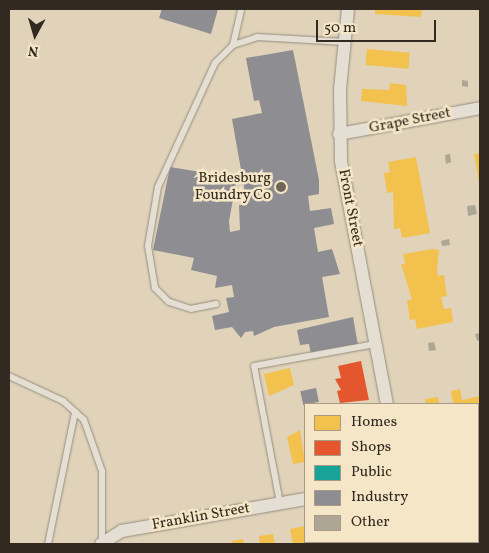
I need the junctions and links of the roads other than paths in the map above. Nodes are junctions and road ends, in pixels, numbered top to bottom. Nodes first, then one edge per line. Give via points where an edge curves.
1 (241, 9) edge
2 (348, 9) edge
3 (345, 42) junction
4 (233, 45) junction
5 (480, 108) edge
6 (339, 134) junction
7 (216, 304) dead end
8 (375, 344) junction
9 (9, 376) edge
10 (387, 403) edge
11 (75, 412) junction
12 (304, 499) edge
13 (280, 503) junction
14 (102, 543) edge
15 (48, 544) edge

1 - 4 lane
2 - 3 street, Front Street
3 - 4 lane via 257,37
3 - 6 street, Front Street
4 - 7 lane via 215,63 170,156 158,187 148,246 155,288 169,302 191,309
5 - 6 street, Grape Street
6 - 8 street, Front Street
8 - 10 street, Front Street
8 - 13 lane via 254,366
9 - 11 lane via 46,392
11 - 14 lane via 96,442 102,470
11 - 15 lane
12 - 13 street, Franklin Street
13 - 14 street, Franklin Street via 122,531

